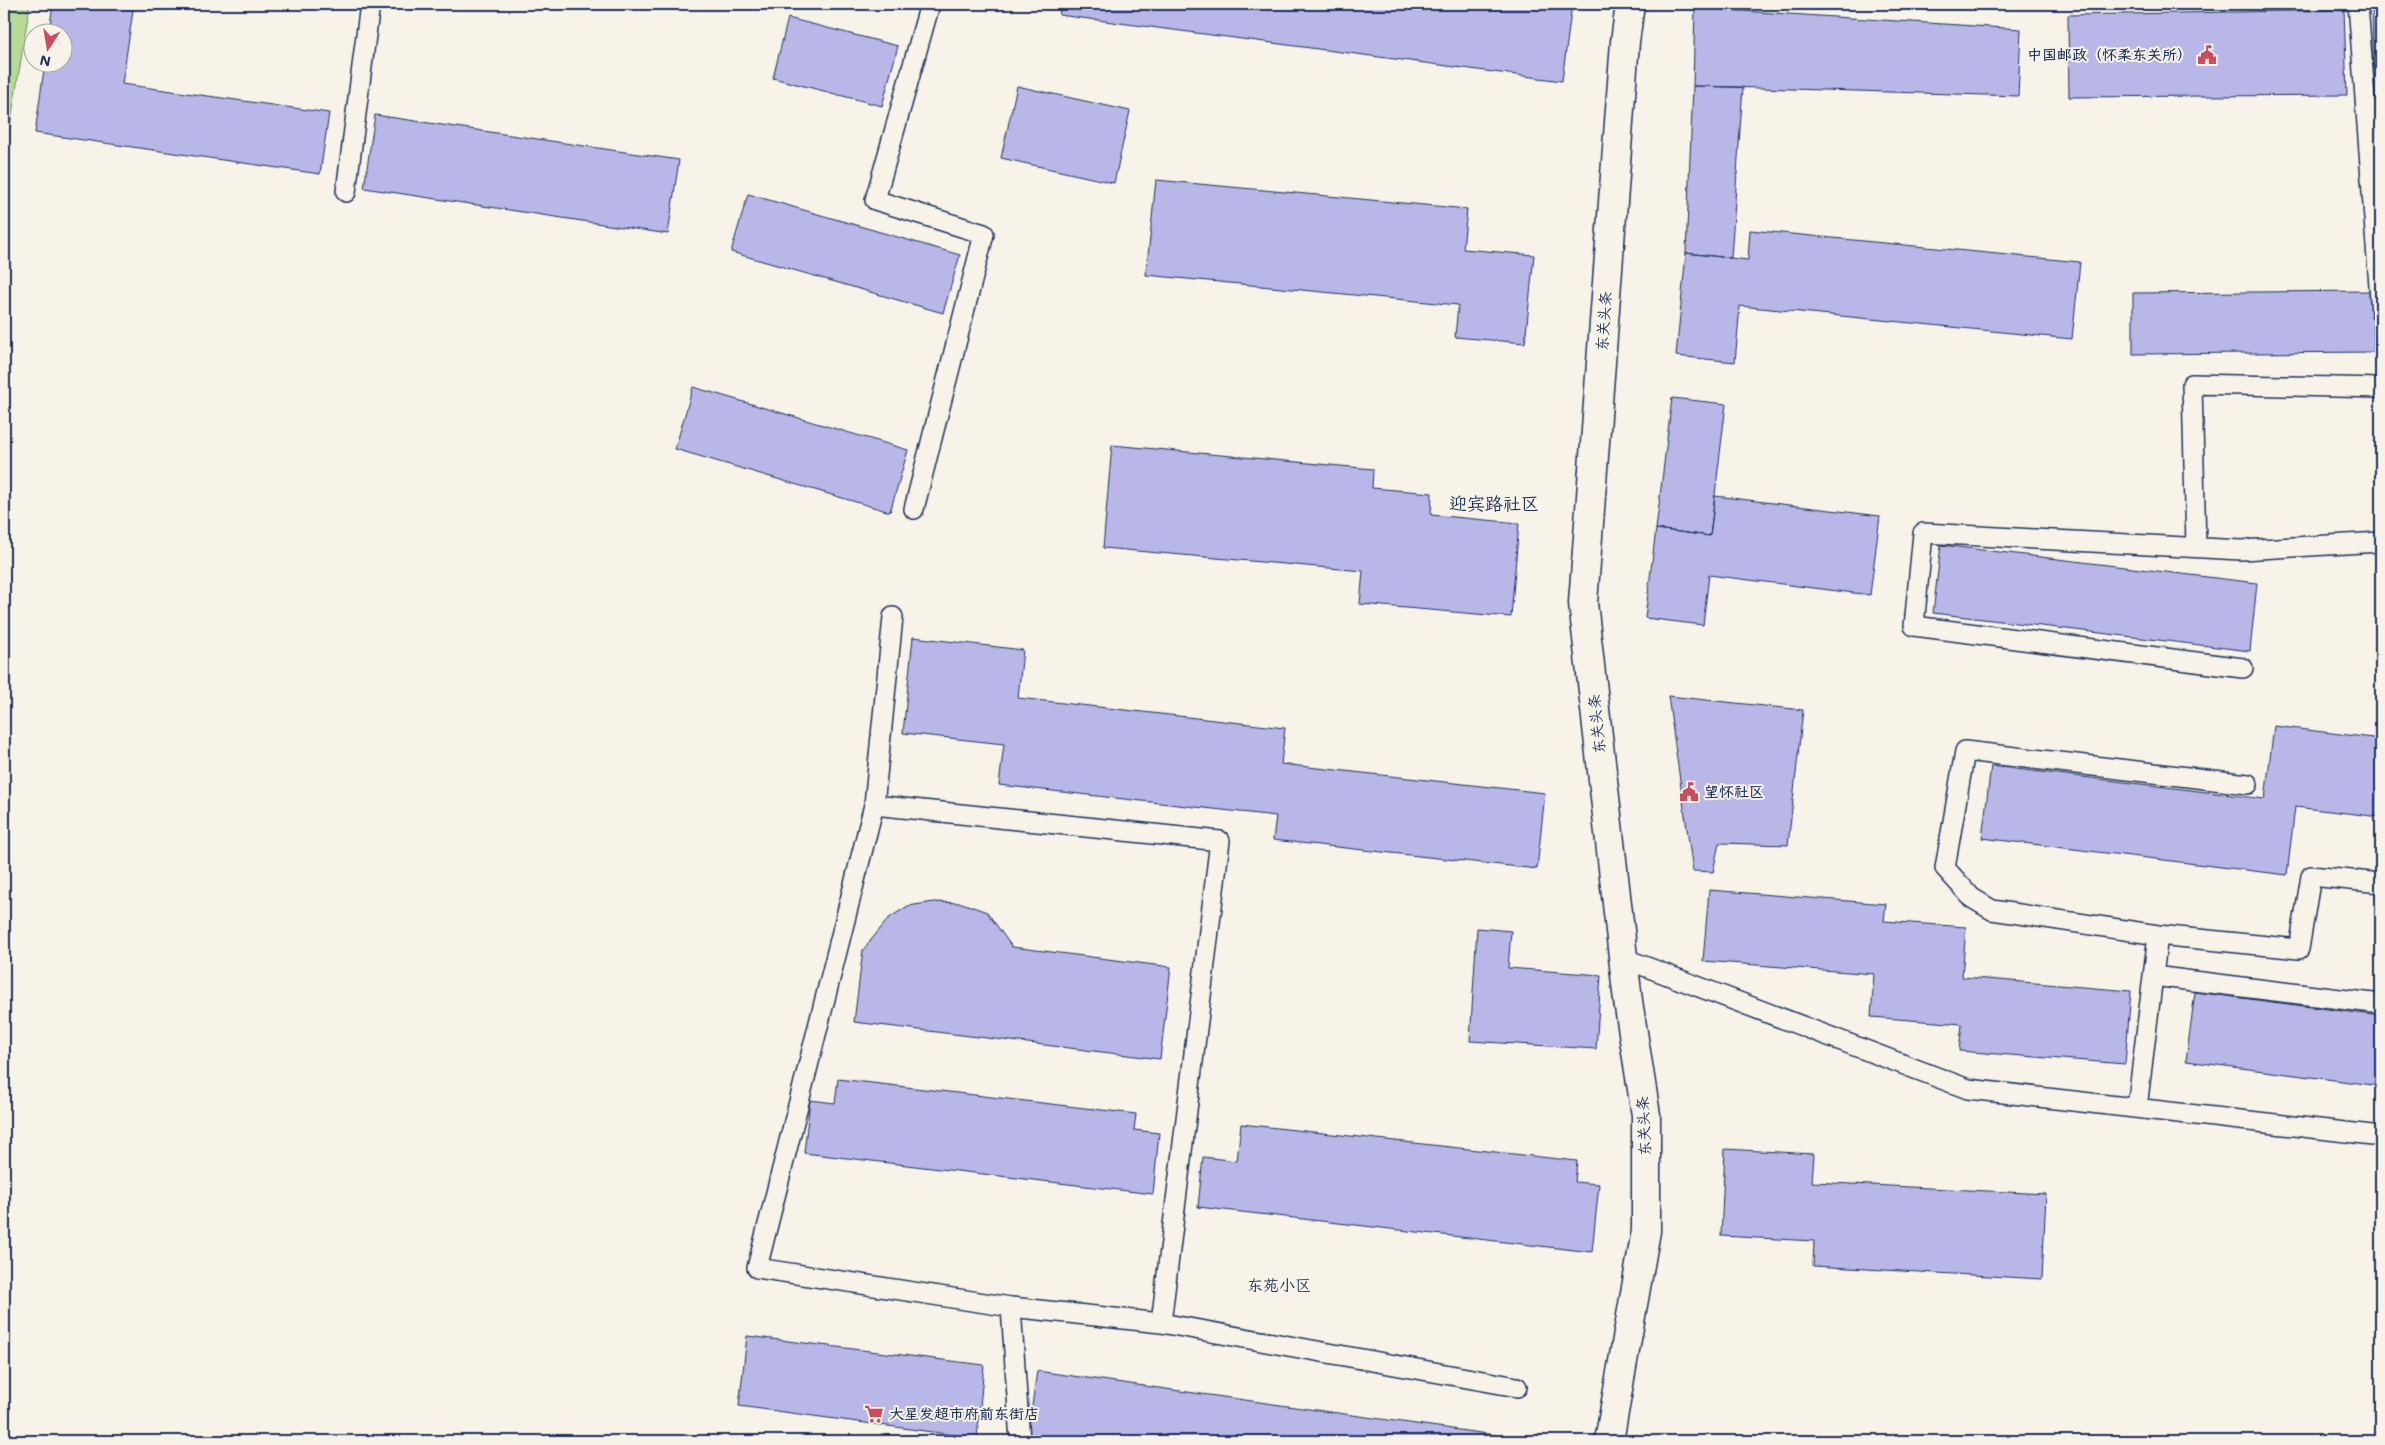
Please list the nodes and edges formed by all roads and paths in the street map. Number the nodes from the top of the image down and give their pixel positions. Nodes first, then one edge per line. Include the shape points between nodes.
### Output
1 (370, 4) edge
2 (930, 4) edge
3 (1630, 4) edge
4 (2358, 4) edge
5 (346, 192) dead end
6 (2381, 313) edge
7 (2381, 388) edge
8 (914, 509) dead end
9 (2381, 542) edge
10 (2196, 547) junction
11 (893, 617) dead end
12 (2243, 668) dead end
13 (2248, 784) dead end
14 (874, 805) junction
15 (2381, 882) edge
16 (2158, 935) junction
17 (1623, 958) junction
18 (2153, 976) junction
19 (2381, 1004) edge
20 (2137, 1108) junction
21 (2381, 1136) edge
22 (1011, 1307) junction
23 (1161, 1323) junction
24 (1517, 1387) dead end
25 (4, 1434) edge
26 (61, 1441) edge
27 (1020, 1441) edge
28 (1609, 1441) edge

1 - 5 lane
2 - 8 lane via 875,200 984,234
3 - 17 street, 东关头条 via 1583,603
4 - 6 lane
7 - 10 lane via 2192,384
9 - 10 lane via 2241,550
10 - 12 lane via 1923,533 1914,626
11 - 14 lane
13 - 16 lane via 1965,751 1945,868 1972,898 1992,910
14 - 22 lane via 757,1268
14 - 23 lane via 1220,841
15 - 16 lane via 2311,876 2299,948
16 - 18 lane
17 - 20 lane via 1968,1089
17 - 28 street, 东关头条 via 1646,1115 1646,1231
18 - 19 lane
18 - 20 lane
20 - 21 lane
22 - 23 lane
22 - 27 lane
23 - 24 lane
25 - 26 path

